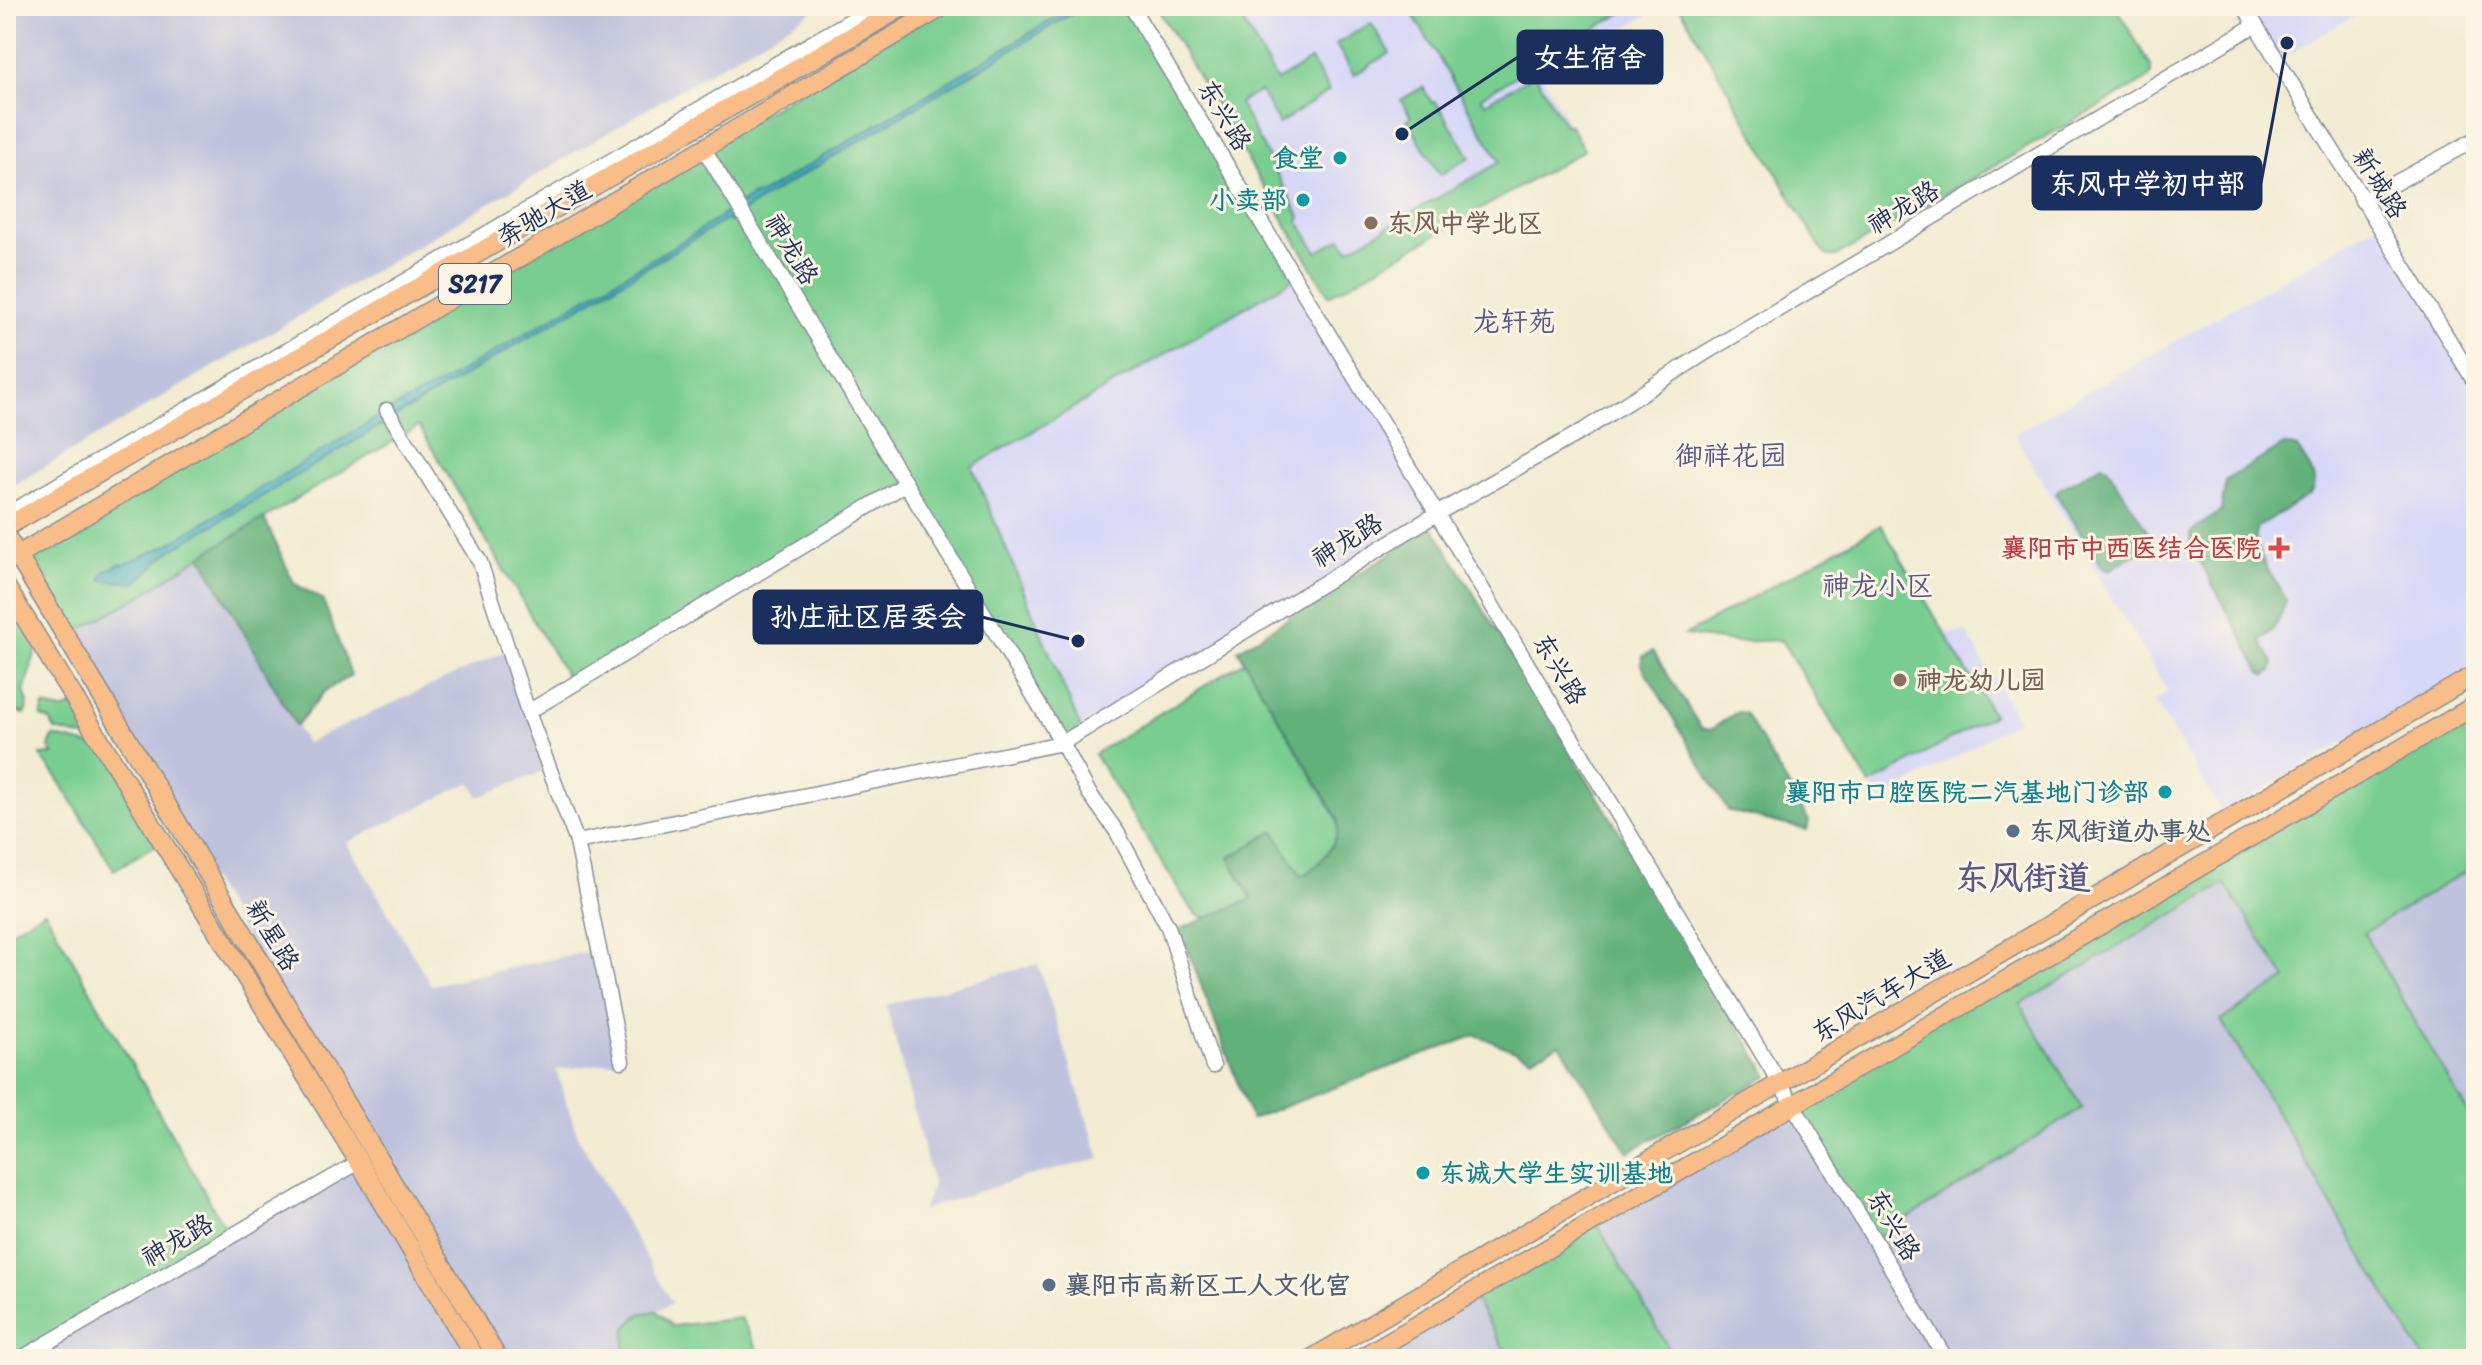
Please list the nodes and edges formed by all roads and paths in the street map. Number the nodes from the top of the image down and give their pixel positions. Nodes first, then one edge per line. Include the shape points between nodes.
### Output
1 (875, 6) edge
2 (904, 6) edge
3 (944, 6) edge
4 (1131, 6) edge
5 (2244, 6) edge
6 (2255, 25) junction
7 (2476, 139) edge
8 (704, 149) junction
9 (2362, 201) junction
10 (2476, 384) edge
11 (387, 410) dead end
12 (906, 484) junction
13 (1438, 513) junction
14 (9, 523) edge
15 (11, 559) edge
16 (6, 587) edge
17 (2476, 674) edge
18 (2476, 705) edge
19 (528, 712) junction
20 (1062, 743) junction
21 (577, 842) junction
22 (622, 1061) dead end
23 (1213, 1066) dead end
24 (1782, 1083) junction
25 (1795, 1104) junction
26 (359, 1162) junction
27 (20, 1359) edge
28 (476, 1359) edge
29 (498, 1359) edge
30 (1311, 1359) edge
31 (1359, 1359) edge
32 (1946, 1359) edge

1 - 14 street
2 - 14 main road, 奔驰大道 / S217
3 - 8 main road, 奔驰大道 / S217
4 - 13 street, 东兴路
5 - 6 street, 新城路
6 - 9 street, 新城路
6 - 13 street, 神龙路
7 - 9 street
8 - 12 street, 神龙路
8 - 15 main road, 奔驰大道 / S217
9 - 10 street, 新城路
11 - 19 street via 480,562
12 - 19 street
12 - 20 street, 神龙路
13 - 20 street, 神龙路
13 - 24 street, 东兴路
14 - 15 main road, 新星路
15 - 29 main road, 新星路
16 - 26 main road, 新星路
17 - 24 main road, 东风汽车大道
18 - 25 main road, 东风汽车大道
19 - 21 street
20 - 21 street
20 - 23 street via 1168,927
21 - 22 street
24 - 25 street, 东兴路
24 - 30 main road, 东风汽车大道
25 - 31 main road, 东风汽车大道
25 - 32 street, 东兴路
26 - 27 street, 神龙路
26 - 28 main road, 新星路

